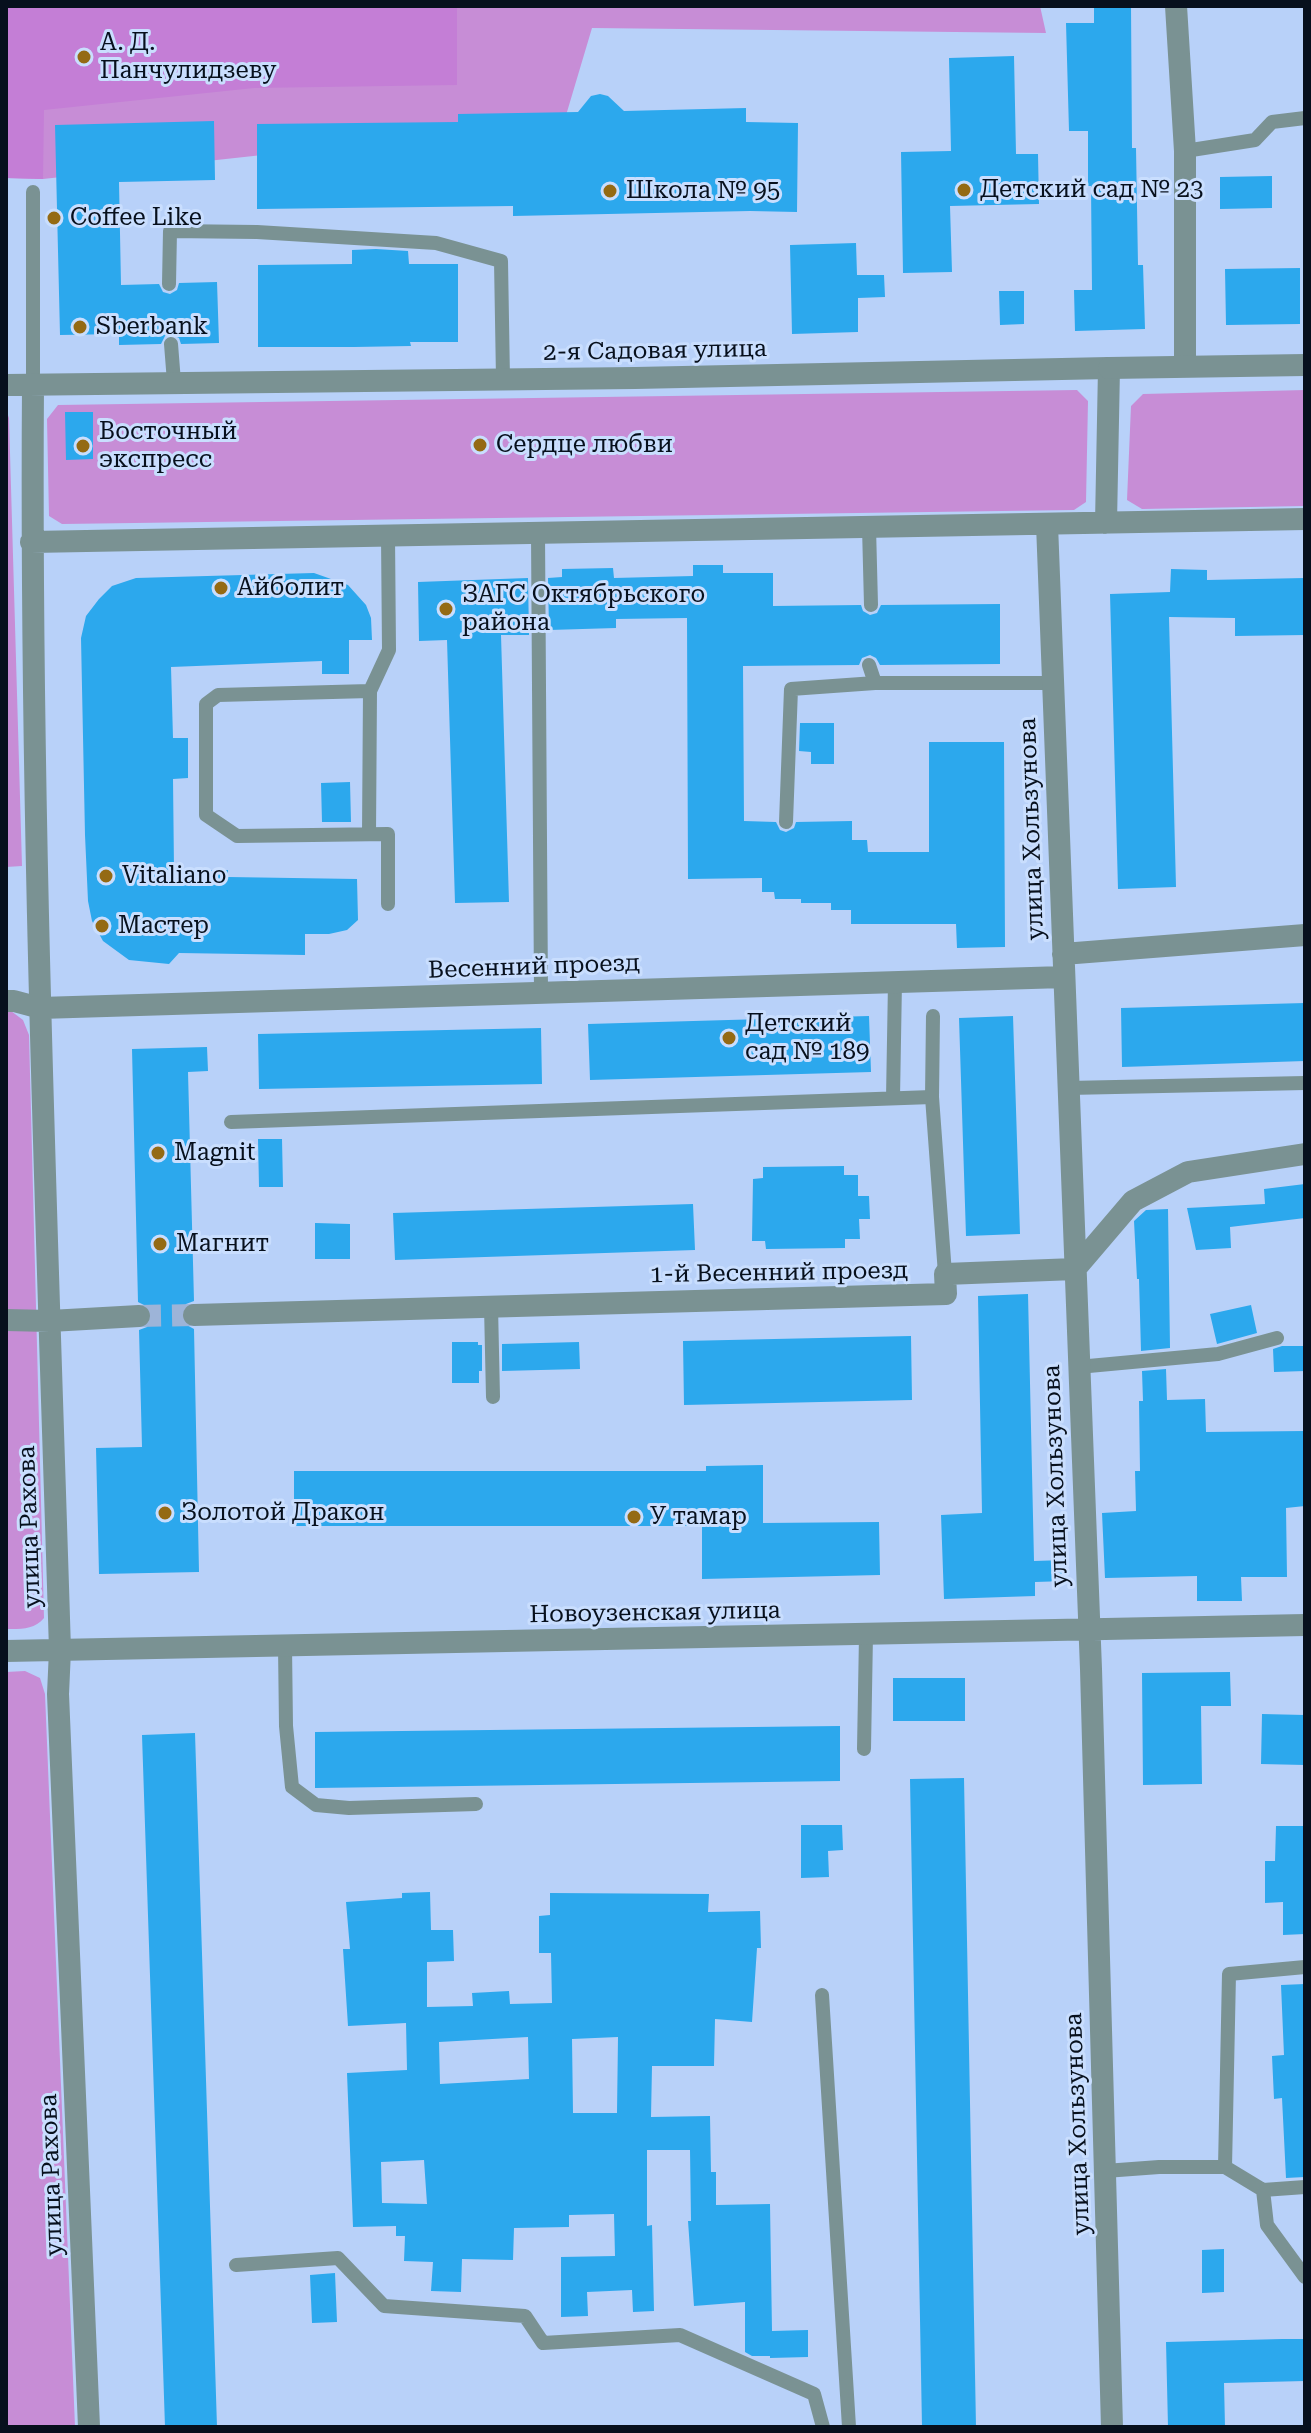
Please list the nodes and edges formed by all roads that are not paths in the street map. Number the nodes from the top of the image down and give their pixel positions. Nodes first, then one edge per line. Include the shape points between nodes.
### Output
1 (1176, 6) edge
2 (1305, 118) edge
3 (1185, 151) junction
4 (33, 192) dead end
5 (169, 284) dead end
6 (171, 344) dead end
7 (1305, 365) edge
8 (1185, 366) junction
9 (1109, 368) junction
10 (503, 379) junction
11 (174, 382) junction
12 (6, 385) edge
13 (33, 385) junction
14 (1305, 519) edge
15 (1106, 523) junction
16 (1047, 524) junction
17 (869, 527) junction
18 (538, 533) junction
19 (388, 536) junction
20 (31, 542) junction
21 (871, 605) dead end
22 (869, 665) dead end
23 (875, 683) junction
24 (1053, 683) junction
25 (370, 691) junction
26 (786, 822) dead end
27 (369, 834) junction
28 (388, 904) dead end
29 (1305, 935) edge
30 (1063, 954) junction
31 (1064, 977) junction
32 (895, 982) junction
33 (541, 993) junction
34 (6, 1001) edge
35 (40, 1008) junction
36 (933, 1016) dead end
37 (1305, 1083) edge
38 (1068, 1088) junction
39 (932, 1097) junction
40 (893, 1098) junction
41 (231, 1122) dead end
42 (1305, 1154) edge
43 (1075, 1269) junction
44 (945, 1274) junction
45 (491, 1306) junction
46 (194, 1315) tunnel mouth
47 (139, 1316) tunnel mouth
48 (6, 1320) edge
49 (50, 1321) junction
50 (1277, 1338) dead end
51 (1078, 1367) junction
52 (493, 1397) dead end
53 (1305, 1625) edge
54 (1088, 1630) junction
55 (866, 1635) junction
56 (285, 1646) junction
57 (60, 1650) junction
58 (6, 1651) edge
59 (864, 1749) dead end
60 (476, 1804) dead end
61 (1305, 1967) edge
62 (822, 1995) dead end
63 (1225, 2167) junction
64 (1105, 2171) junction
65 (1305, 2187) edge
66 (1263, 2190) junction
67 (236, 2265) dead end
68 (1305, 2277) edge
69 (89, 2427) edge
70 (823, 2427) edge
71 (849, 2427) edge
72 (1112, 2427) edge

1 - 3 street
2 - 3 lane via 1272,122 1255,140
3 - 8 street
4 - 13 lane
5 - 10 lane via 170,231 436,243 501,261
6 - 11 lane
7 - 8 street, 2-я Садовая улица
8 - 9 street, 2-я Садовая улица
9 - 10 street, 2-я Садовая улица
9 - 15 street
10 - 11 street, 2-я Садовая улица
11 - 13 street, 2-я Садовая улица
12 - 13 street, 2-я Садовая улица
13 - 20 street, улица Рахова
14 - 15 street
15 - 16 street
16 - 17 street
16 - 24 street, улица Хользунова
17 - 18 street
17 - 21 lane
18 - 19 street
18 - 33 lane
19 - 20 street
19 - 25 lane via 389,650
20 - 35 street, улица Рахова
22 - 23 lane
23 - 24 lane
23 - 26 lane via 791,689
24 - 30 street, улица Хользунова
25 - 27 lane
25 - 27 lane via 218,695 206,704 206,815 237,836
27 - 28 lane via 388,834
29 - 30 street
30 - 31 street, улица Хользунова
31 - 32 street, Весенний проезд
31 - 38 street, улица Хользунова
32 - 33 street, Весенний проезд
32 - 40 lane
33 - 35 street, Весенний проезд
34 - 35 street, Весенний проезд
35 - 49 street, улица Рахова
36 - 39 lane
37 - 38 lane
38 - 43 street, улица Хользунова
39 - 40 lane
39 - 44 lane
40 - 41 lane
42 - 43 street via 1188,1172 1133,1201
43 - 44 street
43 - 51 street, улица Хользунова
44 - 45 street, 1-й Весенний проезд via 946,1294
45 - 46 street, 1-й Весенний проезд
45 - 52 lane
47 - 49 street
48 - 49 street
49 - 57 street, улица Рахова
50 - 51 lane via 1218,1354
51 - 54 street, улица Хользунова
53 - 54 street, Новоузенская улица
54 - 55 street, Новоузенская улица
54 - 64 street, улица Хользунова
55 - 56 street, Новоузенская улица
55 - 59 lane
56 - 57 street, Новоузенская улица
56 - 60 lane via 292,1787 316,1805
57 - 58 street, Новоузенская улица
57 - 69 street, улица Рахова
61 - 63 lane via 1229,1974
62 - 71 lane
63 - 64 lane
63 - 66 lane
64 - 72 street, улица Хользунова
65 - 66 lane
66 - 68 lane via 1267,2225
67 - 70 lane via 338,2258 384,2306 525,2316 543,2343 680,2335 814,2394

